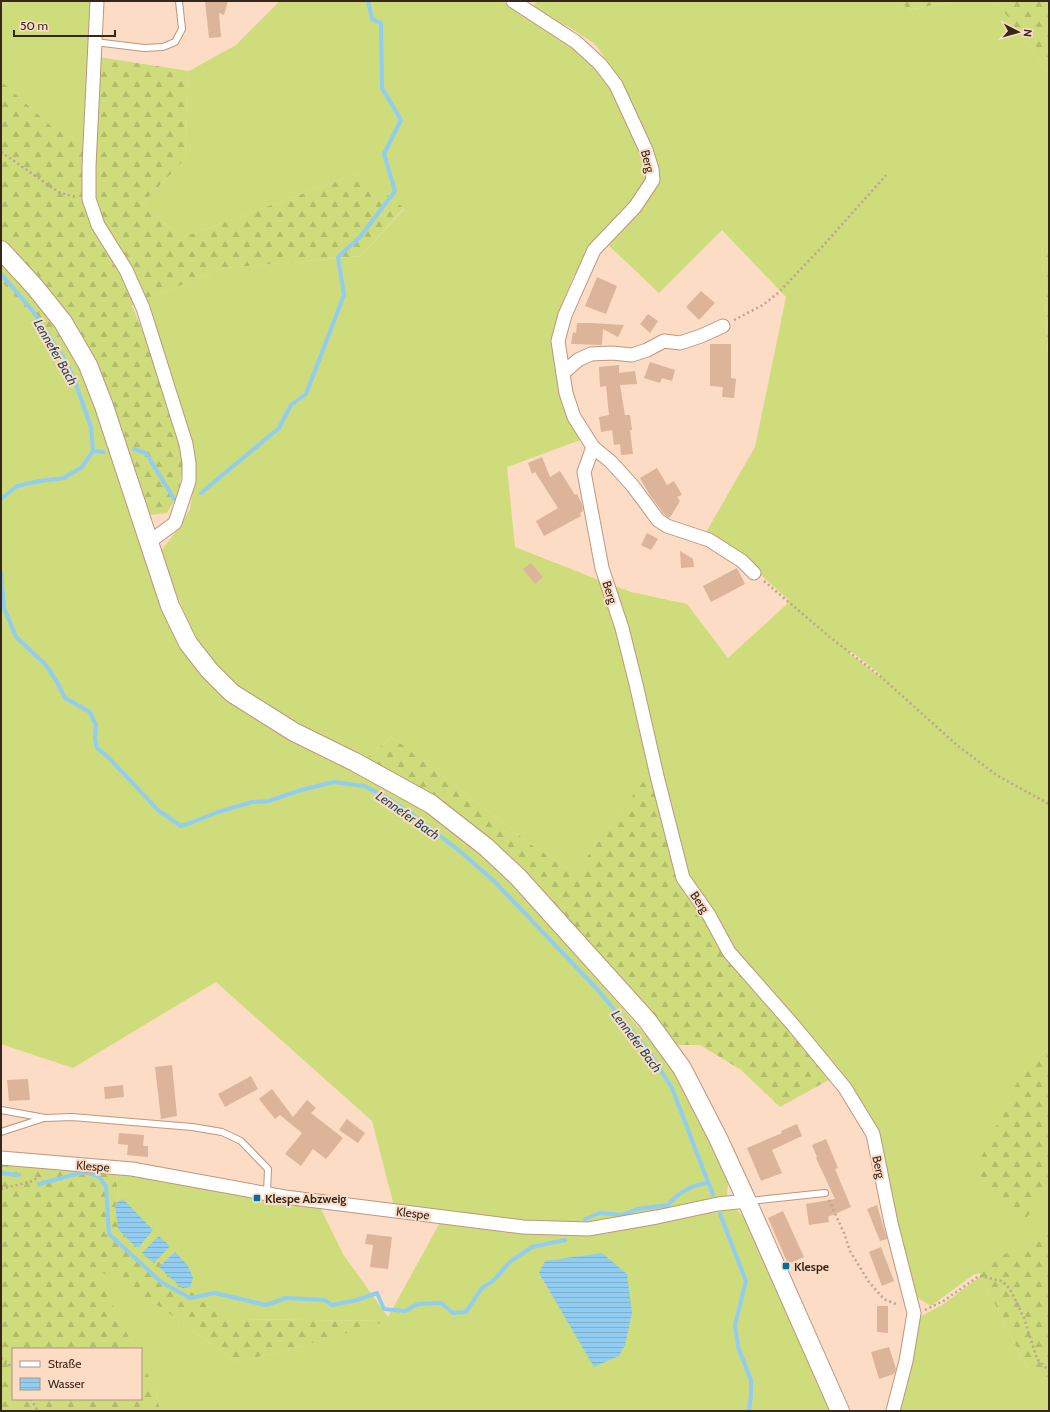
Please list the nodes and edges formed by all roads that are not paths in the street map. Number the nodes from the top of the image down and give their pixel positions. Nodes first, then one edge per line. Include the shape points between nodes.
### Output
1 (97, 1) edge
2 (178, 1) edge
3 (513, 1) edge
4 (95, 42) junction
5 (1, 250) edge
6 (723, 326) road end
7 (563, 373) junction
8 (593, 447) junction
9 (149, 542) junction
10 (754, 573) road end
11 (1, 1110) edge
12 (45, 1118) junction
13 (1, 1132) edge
14 (1, 1158) edge
15 (825, 1193) road end
16 (267, 1194) junction
17 (747, 1201) junction
18 (840, 1411) edge
19 (893, 1411) edge

1 - 4 street
2 - 4 lane via 182,29 175,42 163,48
3 - 7 street, Berg via 576,42 600,64 616,85 652,168 653,180 648,189 635,207 594,250 576,288 558,341
4 - 9 street via 89,199 98,225 126,270 143,308 186,444 189,463 189,480 175,522
5 - 9 main road via 63,322 88,365
6 - 7 street via 680,343 664,341 632,355 591,354 578,360
7 - 8 street, Berg via 574,417
8 - 10 street, Berg via 611,462 658,520 667,526 708,540
8 - 19 street, Berg via 584,472 602,568 622,628 683,878 709,915 729,952 845,1088 872,1134 891,1224 914,1313 906,1361
9 - 17 main road via 170,606 188,643 209,670 232,693 294,732 431,804 486,847 518,877 647,1020 682,1068
11 - 12 lane
12 - 13 lane
12 - 16 lane via 72,1116 222,1132 242,1141 268,1169
14 - 16 street, Klespe via 132,1168
15 - 17 lane, Klespe
16 - 17 street, Klespe via 523,1227 588,1229 718,1204
17 - 18 main road

